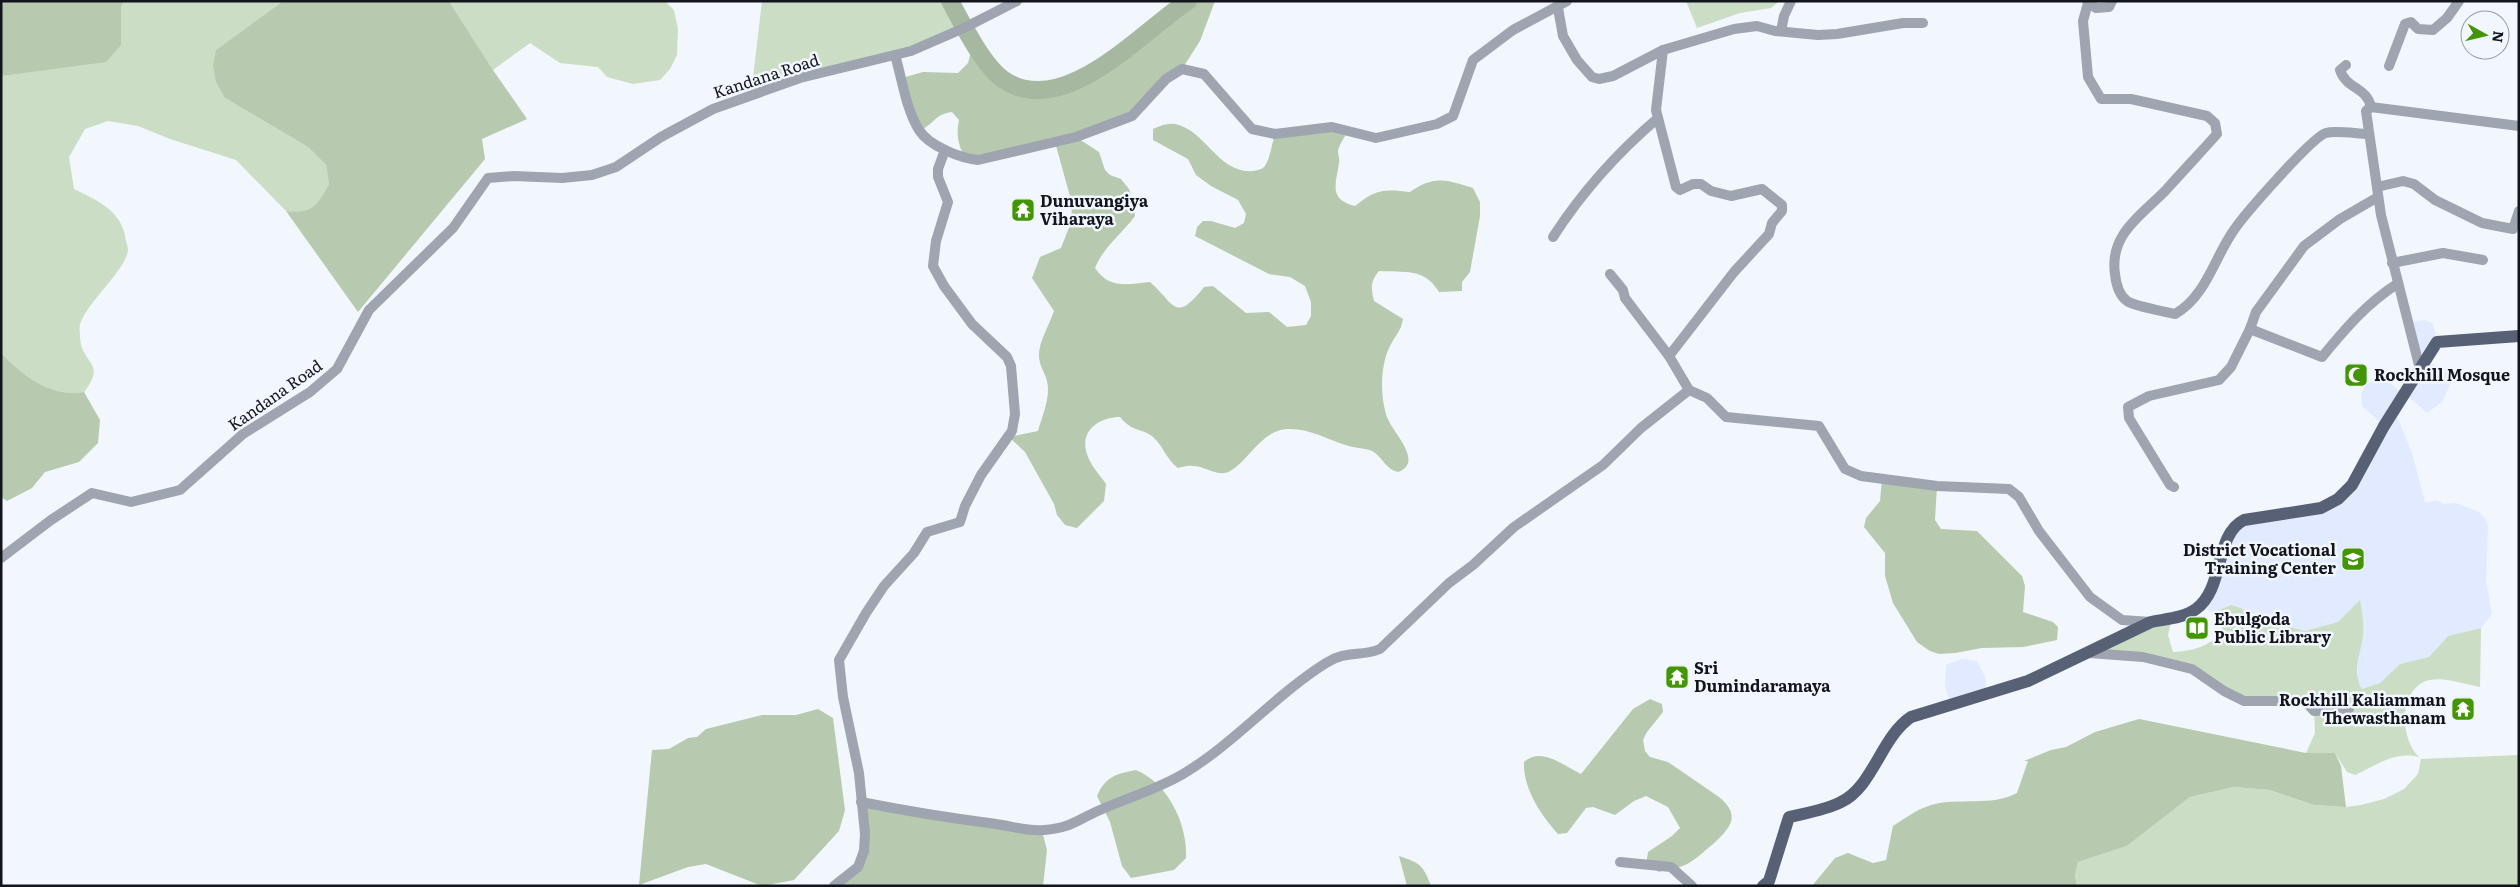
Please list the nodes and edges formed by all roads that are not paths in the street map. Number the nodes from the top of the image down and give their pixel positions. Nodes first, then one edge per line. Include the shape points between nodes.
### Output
1 (1017, 1) edge
2 (1567, 1) edge
3 (1791, 1) edge
4 (2112, 1) edge
5 (2459, 1) edge
6 (2088, 2) edge
7 (1558, 8) junction
8 (1923, 23) dead end
9 (1781, 32) junction
10 (1663, 50) junction
11 (895, 55) junction
12 (2346, 66) dead end
13 (2389, 66) dead end
14 (2371, 108) junction
15 (1658, 118) junction
16 (2519, 126) edge
17 (2368, 134) junction
18 (945, 150) junction
19 (2377, 192) junction
20 (2519, 211) edge
21 (1553, 237) dead end
22 (2483, 260) dead end
23 (2392, 263) junction
24 (1610, 274) dead end
25 (2397, 284) junction
26 (2250, 329) junction
27 (2519, 336) edge
28 (1668, 356) junction
29 (2420, 369) junction
30 (1689, 390) junction
31 (2174, 487) dead end
32 (1, 558) edge
33 (2151, 622) junction
34 (2089, 653) junction
35 (2349, 709) dead end
36 (861, 802) junction
37 (1620, 862) dead end
38 (834, 886) edge
39 (1692, 886) edge
40 (1763, 886) edge

1 - 11 street via 991,16
2 - 7 street
3 - 9 street
4 - 6 street via 2109,6 2096,8
5 - 13 street via 2433,30 2418,29 2411,22 2405,24
6 - 17 street via 2083,21 2088,77 2101,100 2131,99 2207,116 2215,123 2217,134 2124,233 2114,256 2114,267 2116,286 2128,302 2176,314 2185,308 2210,273 2234,230 2309,145 2326,133
7 - 10 street via 1563,36 1577,60 1595,79 1613,76
7 - 18 street via 1513,30 1473,60 1453,116 1444,122 1390,135 1376,138 1332,127 1275,134 1252,129 1204,74 1182,69 1166,79 1132,116 1109,126 978,160
8 - 9 street via 1903,23 1837,34
9 - 10 street via 1757,26 1734,29
10 - 15 street via 1658,81
11 - 18 street via 920,131
11 - 32 street, Kandana Road via 800,78 713,109 661,137 616,167 592,175 488,178 453,228 369,310 337,369 310,392 243,434 180,490 131,502 92,493
12 - 14 street via 2340,70 2342,77 2364,92
14 - 16 street
14 - 17 street via 2366,111
15 - 21 street via 1616,156 1577,200
15 - 28 street via 1676,187 1680,190 1700,184 1711,191 1731,196 1762,189 1782,205 1769,234 1734,272
17 - 19 street
18 - 36 street via 938,177 948,202 936,241 933,266 972,324 1007,357 1011,366 1015,423 969,498 960,522 926,532 914,553 884,586 839,660
19 - 20 street via 2403,181 2414,184 2435,200 2482,223 2513,229
19 - 23 street
19 - 26 street via 2304,246 2256,312
22 - 23 street via 2444,253
23 - 25 street
24 - 28 street
25 - 26 street via 2355,316 2322,358
25 - 29 street
26 - 31 street via 2232,367 2220,380 2149,396 2128,407 2129,418
27 - 29 main road via 2437,342
28 - 30 street
29 - 33 main road via 2352,485 2338,499 2321,508 2236,524 2227,539 2207,598 2190,612
30 - 33 street via 1707,398 1726,417 1819,426 1845,470 1861,476 1937,486 2009,489 2019,497 2039,530 2090,597 2122,620
30 - 36 street via 1641,428 1603,465 1514,527 1380,649 1343,654 1327,662 1184,774 1141,796 1100,810 1070,826 1042,831 918,814
33 - 34 main road
34 - 35 street via 2143,657 2192,669 2224,692 2244,701 2305,701 2314,711
34 - 40 main road via 2028,681 1912,717 1900,724 1863,781 1843,802 1789,817 1769,881
36 - 38 street via 864,851 858,867
37 - 39 street via 1671,867

